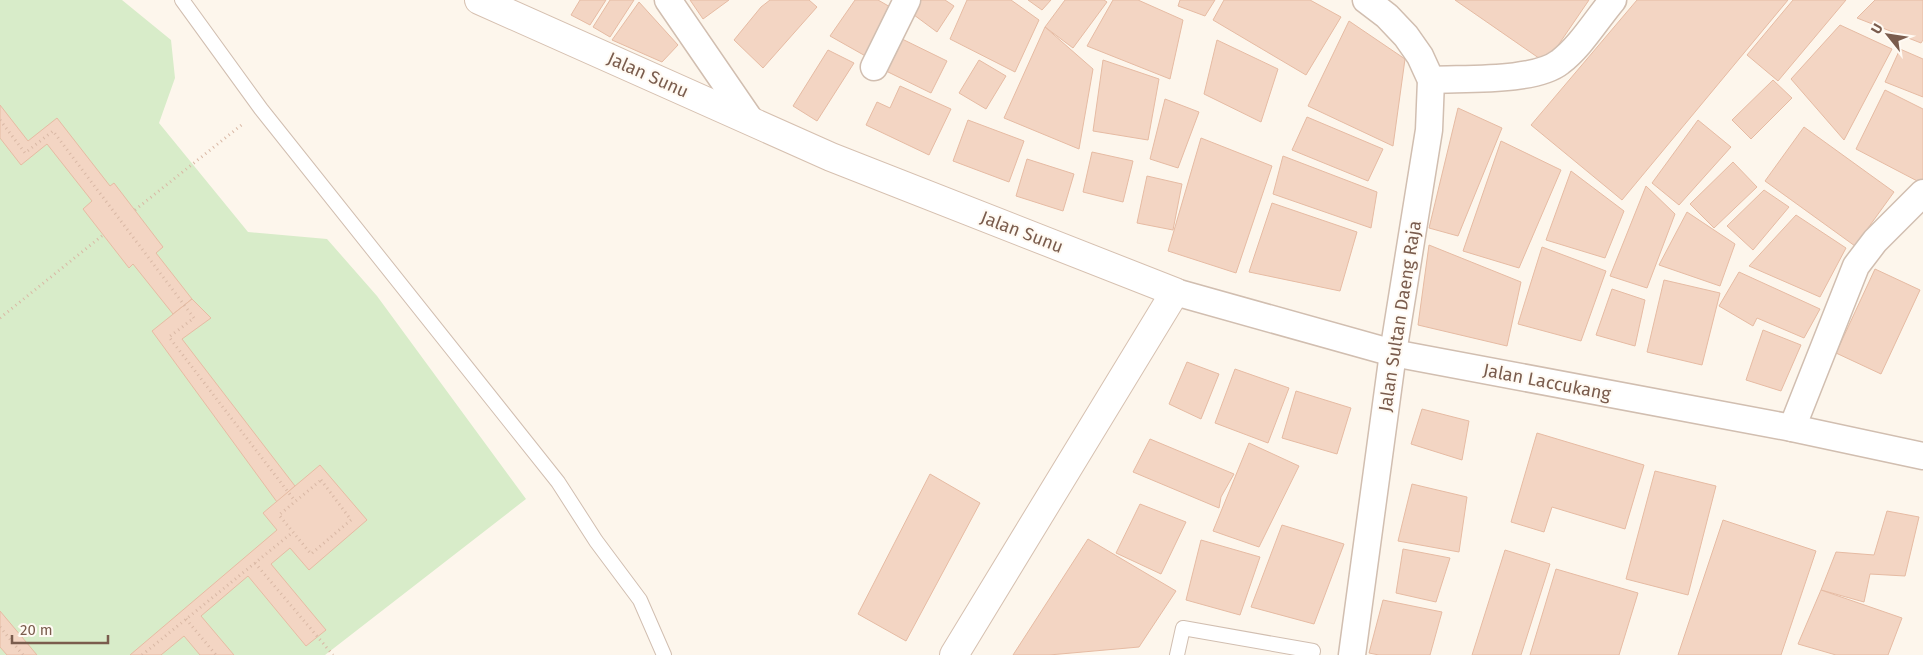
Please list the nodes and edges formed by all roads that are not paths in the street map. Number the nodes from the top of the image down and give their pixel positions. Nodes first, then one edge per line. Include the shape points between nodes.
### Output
1 (182, 0) edge
2 (479, 0) edge
3 (668, 0) edge
4 (907, 0) edge
5 (1366, 0) edge
6 (1613, 0) edge
7 (874, 67) dead end
8 (1432, 80) junction
9 (751, 121) junction
10 (1923, 194) edge
11 (1175, 292) junction
12 (1393, 353) junction
13 (1792, 428) junction
14 (1923, 456) edge
15 (664, 655) edge
16 (954, 655) edge
17 (1177, 655) edge
18 (1312, 655) edge
19 (1352, 655) edge

1 - 15 lane via 261,109 558,482 640,600
2 - 9 main road, Jalan Sunu
3 - 9 street
4 - 7 street
5 - 8 street, Jalan Sultan Daeng Raja via 1406,36
6 - 8 street via 1560,63 1545,72
8 - 12 street, Jalan Sultan Daeng Raja via 1429,130
9 - 11 main road, Jalan Sunu via 830,157
10 - 13 street via 1875,241 1856,266
11 - 12 street, Jalan Laccukang
11 - 16 main road
12 - 13 street, Jalan Laccukang
12 - 19 street, Jalan Sultan Daeng Raja
13 - 14 street, Jalan Laccukang
17 - 18 lane via 1183,628 1313,651

